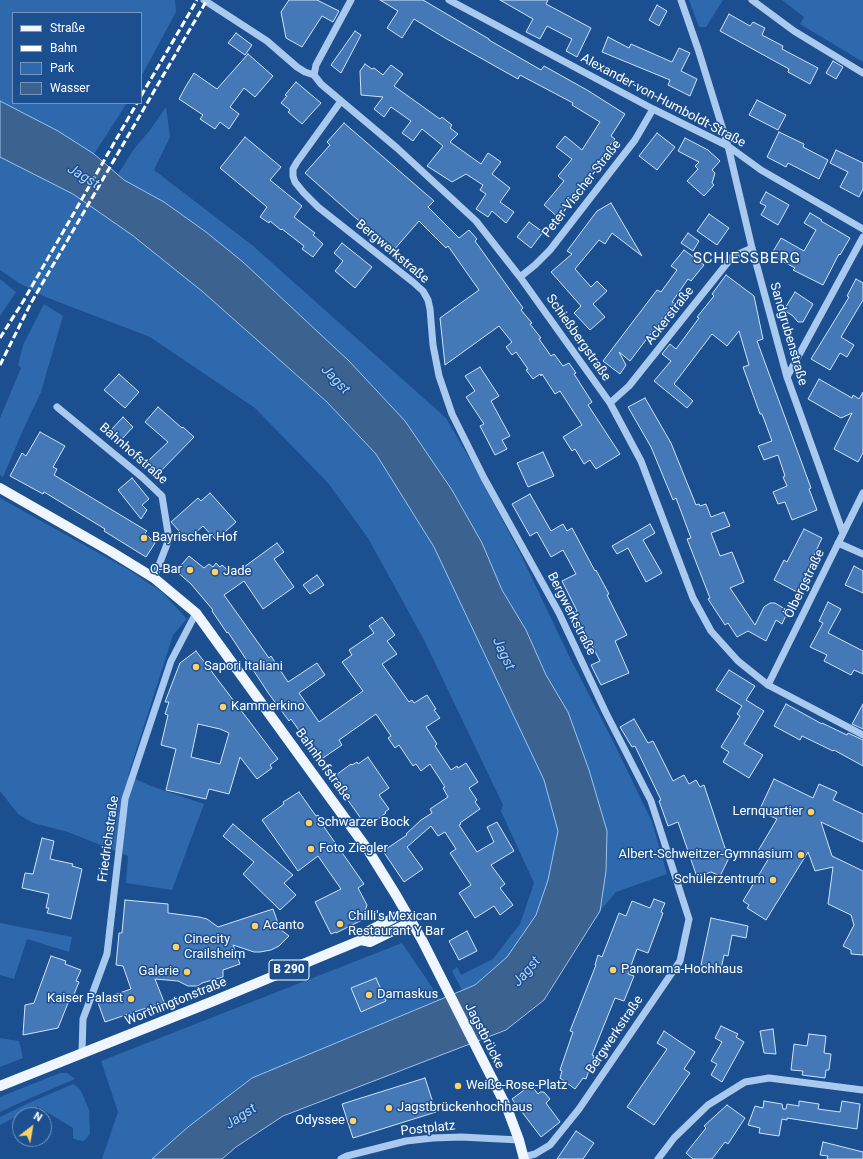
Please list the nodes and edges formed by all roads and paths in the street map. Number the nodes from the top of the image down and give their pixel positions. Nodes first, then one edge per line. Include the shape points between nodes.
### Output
1 (204, 0) edge
2 (351, 0) edge
3 (449, 0) edge
4 (681, 0) edge
5 (752, 0) edge
6 (863, 73) edge
7 (314, 75) junction
8 (341, 101) junction
9 (653, 109) junction
10 (728, 146) junction
11 (863, 229) edge
12 (863, 237) edge
13 (752, 248) junction
14 (520, 277) junction
15 (787, 376) junction
16 (610, 403) junction
17 (57, 407) dead end
18 (0, 488) edge
19 (863, 493) edge
20 (843, 533) junction
21 (838, 543) junction
22 (863, 554) edge
23 (154, 578) junction
24 (196, 613) junction
25 (768, 685) junction
26 (863, 735) edge
27 (405, 912) junction
28 (411, 922) junction
29 (361, 940) junction
30 (82, 1052) junction
31 (0, 1086) edge
32 (863, 1090) edge
33 (519, 1140) junction
34 (524, 1158) edge
35 (341, 1159) edge
36 (658, 1159) edge

1 - 7 street, Schießbergstraße via 267,41 297,67
2 - 7 street via 316,65
3 - 9 street, Alexander-von-Humboldt-Straße
4 - 10 street, Sandgrubenstraße
5 - 6 street via 794,31
7 - 8 street, Schießbergstraße
8 - 14 street, Schießbergstraße via 467,212
8 - 34 street, Bergwerkstraße via 293,169 295,182 318,207 413,282 428,300 439,376 452,414 484,478 559,613 651,801 689,919 680,961 579,1109 550,1145
9 - 10 street, Alexander-von-Humboldt-Straße
9 - 14 street, Peter-Vischer-Straße via 635,140 550,250
10 - 11 street, Alexander-von-Humboldt-Straße via 761,170
10 - 13 street, Sandgrubenstraße
12 - 15 street
13 - 15 street, Sandgrubenstraße
13 - 16 street, Ackerstraße via 732,257 629,386
14 - 16 street, Schießbergstraße
15 - 20 street, Sandgrubenstraße
16 - 25 street, Schießbergstraße via 641,461 693,598 711,631 738,661
17 - 23 street, Bahnhofstraße via 162,496 169,539
18 - 23 main road, Bahnhofstraße
19 - 20 street, Ölbergstraße
20 - 21 street, Ölbergstraße
21 - 22 street
21 - 25 street, Ölbergstraße
23 - 24 main road, Bahnhofstraße
24 - 27 main road, Bahnhofstraße via 368,850
24 - 30 street, Friedrichstraße via 171,661 125,799 107,954 83,1019
25 - 26 street, Schießbergstraße
27 - 28 main road, Bahnhofstraße
27 - 29 main road, Worthingtonstraße / B 290 via 365,933
28 - 29 main road, Worthingtonstraße / B 290 via 370,942
28 - 33 main road, Jagstbrücke via 507,1108
29 - 30 main road, Worthingtonstraße / B 290
30 - 31 main road, Worthingtonstraße / B 290
32 - 36 street via 769,1078 745,1082 708,1106 674,1138
33 - 34 main road, Jagstbrücke
33 - 35 street, Postplatz via 433,1138 406,1141

